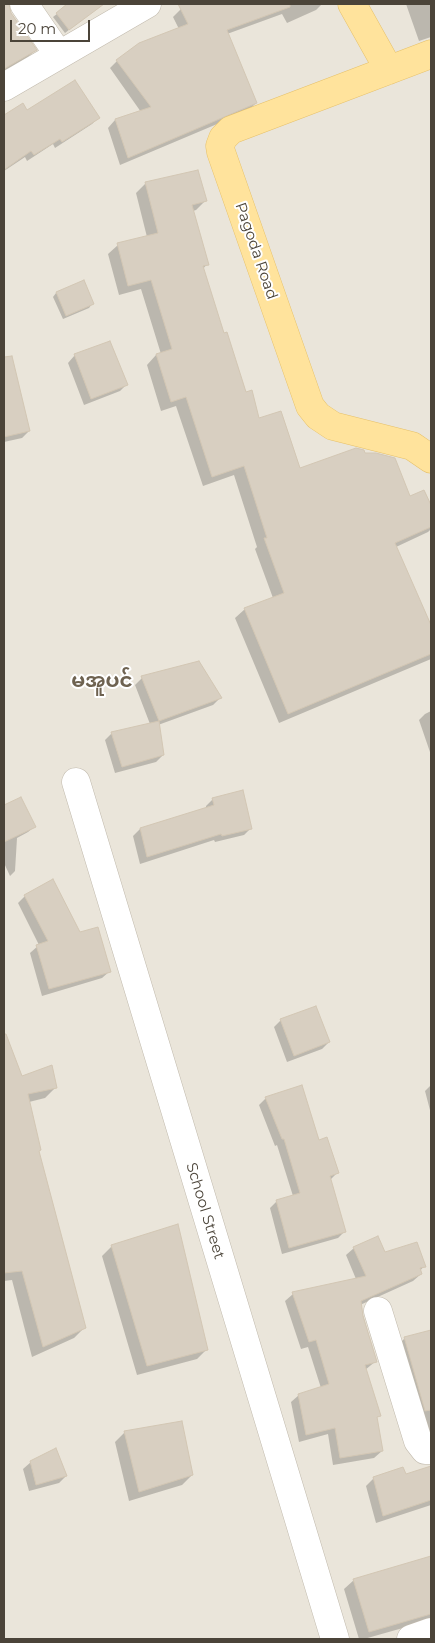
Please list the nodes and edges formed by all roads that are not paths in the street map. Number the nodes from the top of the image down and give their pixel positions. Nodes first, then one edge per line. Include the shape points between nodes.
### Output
1 (24, 4) edge
2 (147, 4) edge
3 (352, 4) edge
4 (431, 54) edge
5 (59, 55) junction
6 (389, 70) junction
7 (4, 87) edge
8 (431, 459) edge
9 (76, 782) dead end
10 (378, 1311) dead end
11 (431, 1450) edge
12 (431, 1632) edge
13 (335, 1639) edge
14 (411, 1639) edge

1 - 5 street
2 - 5 street
3 - 6 main road
4 - 6 main road, Pagoda Road
5 - 7 street
6 - 8 main road, Pagoda Road via 231,130 220,146 310,406 333,426 412,446
9 - 13 street, School Street
10 - 11 street via 418,1441 425,1450
12 - 14 street

